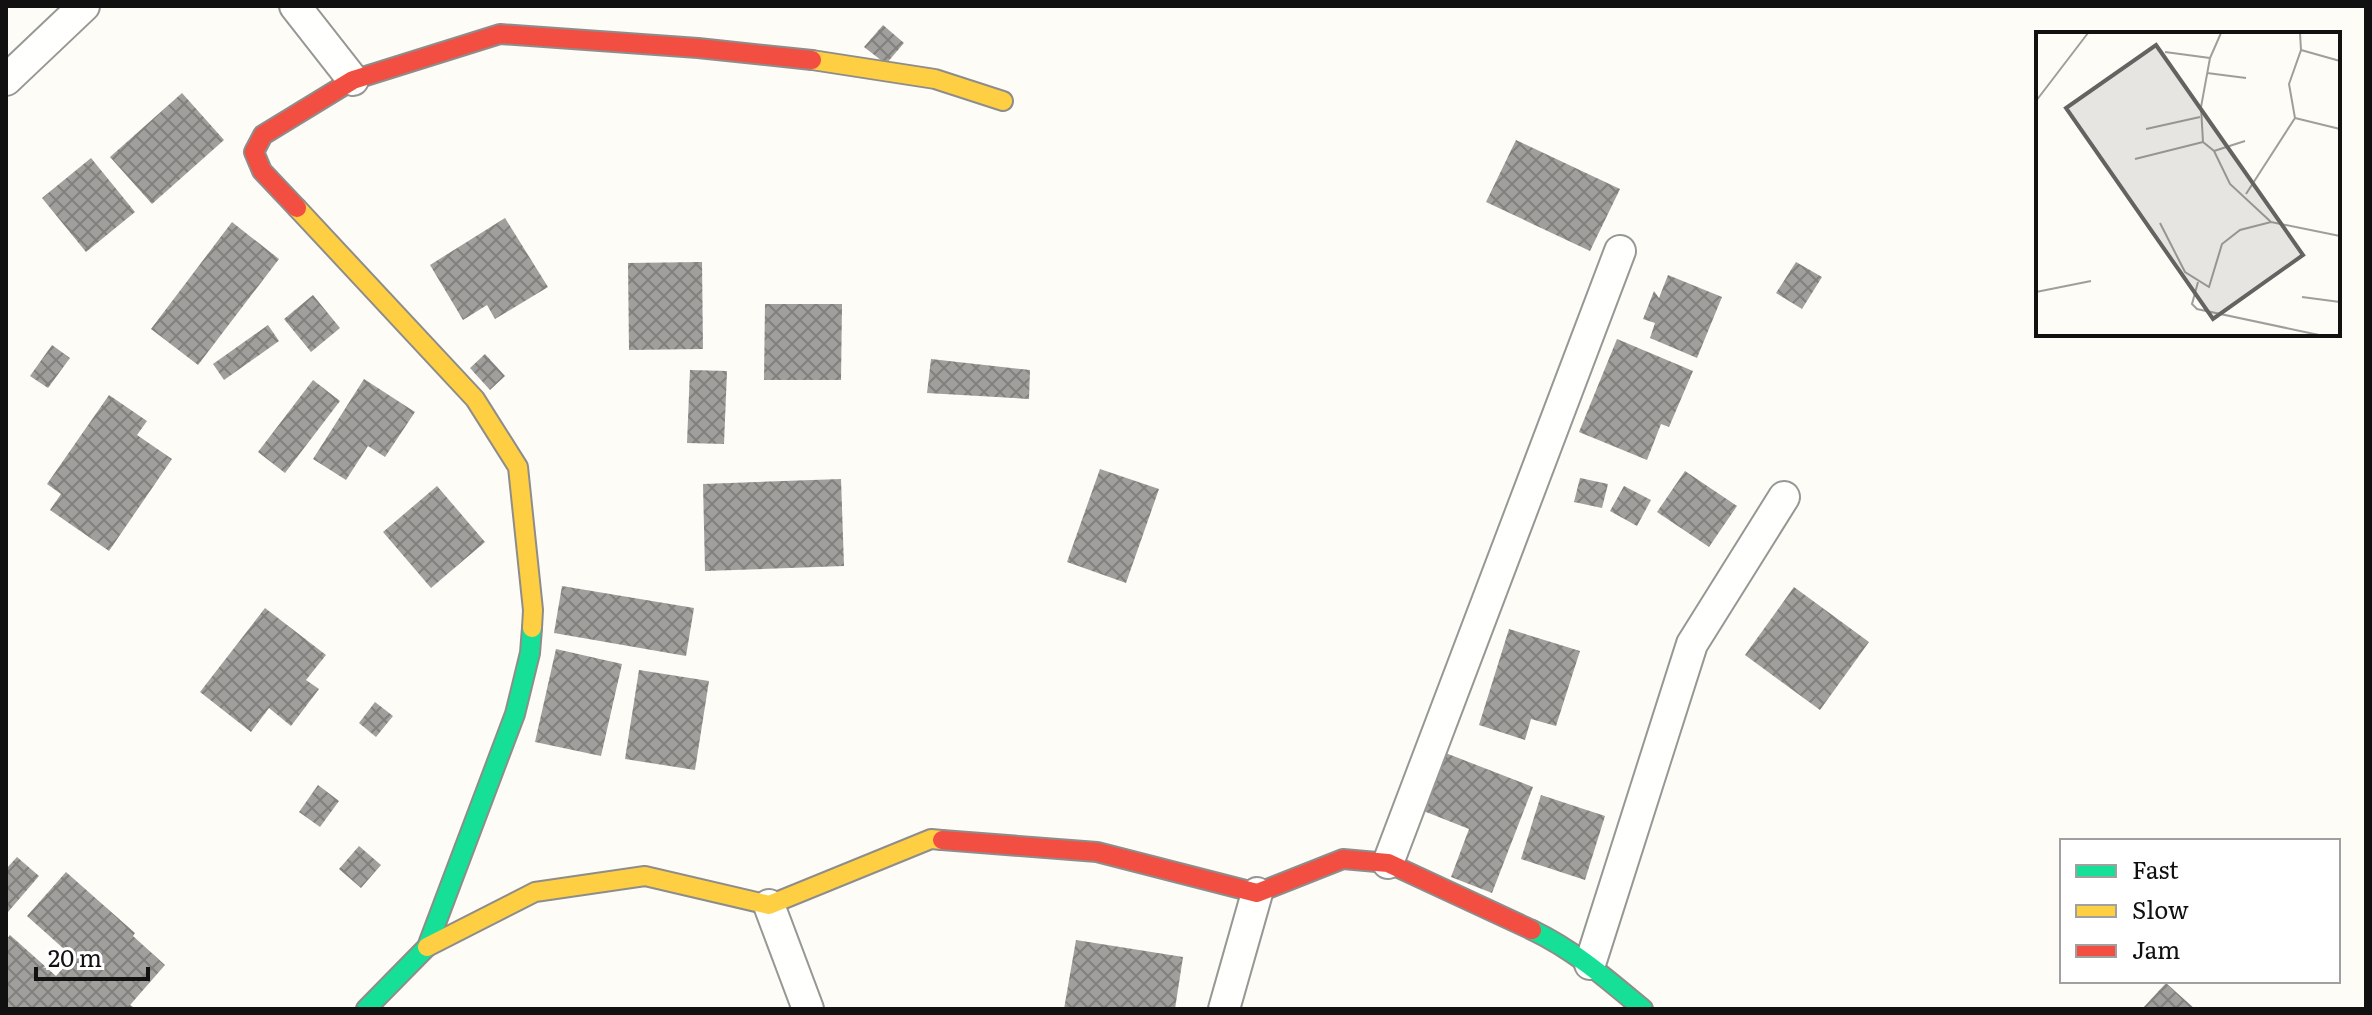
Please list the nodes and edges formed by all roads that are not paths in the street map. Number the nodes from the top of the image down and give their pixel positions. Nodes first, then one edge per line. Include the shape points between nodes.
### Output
1 (84, 6) edge
2 (295, 6) edge
3 (6, 80) edge
4 (353, 80) junction
5 (1003, 101) dead end
6 (1620, 251) dead end
7 (1784, 497) dead end
8 (1388, 863) junction
9 (1257, 893) junction
10 (769, 905) junction
11 (427, 947) junction
12 (1590, 964) junction
13 (366, 1009) edge
14 (808, 1009) edge
15 (1224, 1009) edge
16 (1643, 1009) edge

1 - 3 street
2 - 4 street
4 - 5 street via 500,34 797,58 935,79
4 - 11 street via 263,135 254,152 262,171 475,399 518,467 533,610 530,653 515,714
6 - 8 street
7 - 12 street via 1692,644
8 - 9 street via 1343,859
8 - 12 street via 1560,943
9 - 10 street via 1097,852 931,839
9 - 15 street
10 - 11 street via 645,876 535,892
10 - 14 street
11 - 13 street
12 - 16 street

